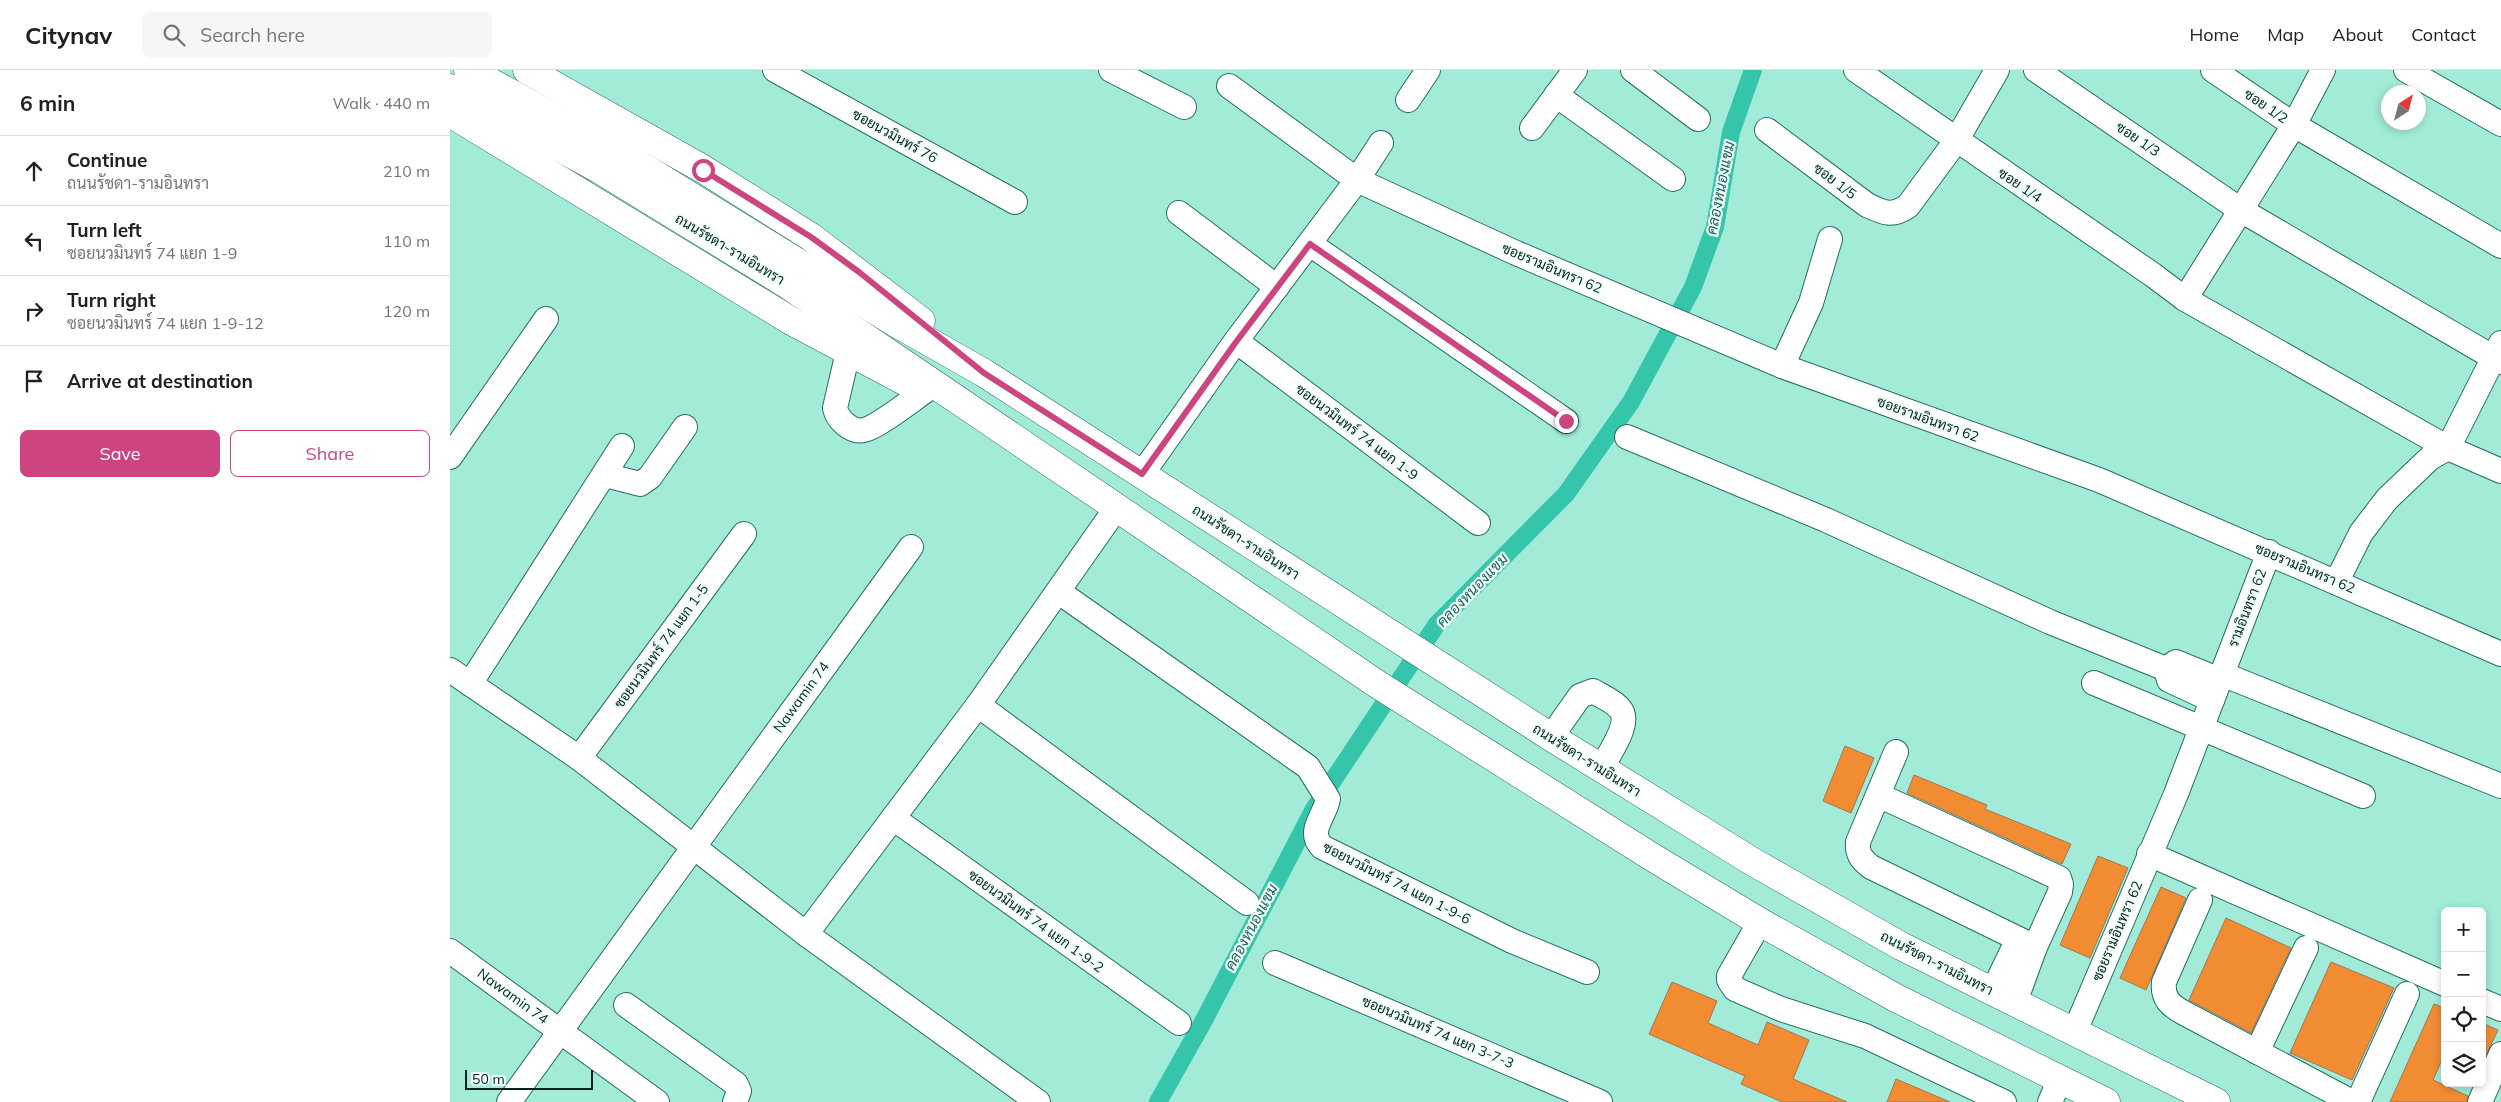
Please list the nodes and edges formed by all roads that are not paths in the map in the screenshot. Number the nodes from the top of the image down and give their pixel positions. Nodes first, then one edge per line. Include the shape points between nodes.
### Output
1 (468, 70) edge
2 (527, 70) edge
3 (775, 70) edge
4 (1112, 70) edge
5 (1428, 70) edge
6 (1575, 70) edge
7 (1632, 70) edge
8 (1856, 70) edge
9 (1997, 70) edge
10 (2036, 70) edge
11 (2213, 70) edge
12 (2323, 70) edge
13 (2406, 70) edge
14 (1229, 86) dead end
15 (450, 88) edge
16 (1556, 95) junction
17 (1408, 100) dead end
18 (1184, 107) dead end
19 (450, 113) edge
20 (1698, 119) dead end
21 (2501, 124) edge
22 (2294, 125) junction
23 (1532, 128) dead end
24 (1767, 130) dead end
25 (1956, 140) junction
26 (1381, 143) dead end
27 (608, 160) junction
28 (1361, 173) junction
29 (1673, 179) dead end
30 (1015, 202) dead end
31 (2240, 209) junction
32 (1179, 213) dead end
33 (1830, 238) dead end
34 (1310, 244) junction
35 (2501, 246) edge
36 (1277, 287) junction
37 (2185, 300) junction
38 (546, 319) dead end
39 (1236, 342) junction
40 (848, 352) junction
41 (2498, 355) edge
42 (1782, 366) junction
43 (984, 373) junction
44 (925, 391) junction
45 (1566, 421) dead end
46 (685, 427) dead end
47 (1000, 427) junction
48 (1627, 437) dead end
49 (622, 446) dead end
50 (2448, 448) junction
51 (450, 457) edge
52 (2501, 471) edge
53 (1142, 474) junction
54 (605, 475) junction
55 (1117, 507) junction
56 (1478, 523) dead end
57 (744, 534) dead end
58 (911, 547) dead end
59 (2269, 552) junction
60 (2337, 581) junction
61 (1059, 592) junction
62 (2501, 654) edge
63 (450, 670) edge
64 (2220, 680) junction
65 (2094, 683) dead end
66 (470, 684) junction
67 (978, 705) junction
68 (2202, 728) junction
69 (1550, 738) junction
70 (1896, 752) dead end
71 (578, 758) junction
72 (1600, 769) junction
73 (2501, 786) edge
74 (1878, 795) junction
75 (2363, 796) dead end
76 (893, 818) junction
77 (692, 846) junction
78 (2149, 854) junction
79 (2200, 900) dead end
80 (1247, 903) dead end
81 (1760, 922) junction
82 (806, 934) junction
83 (2026, 943) junction
84 (2306, 948) dead end
85 (450, 951) edge
86 (1275, 962) dead end
87 (1587, 972) dead end
88 (2441, 982) edge
89 (2407, 994) dead end
90 (2004, 996) junction
91 (2486, 1003) edge
92 (626, 1005) dead end
93 (2501, 1009) edge
94 (1179, 1023) dead end
95 (2075, 1031) junction
96 (561, 1032) junction
97 (2257, 1052) junction
98 (2501, 1054) edge
99 (2055, 1090) edge
100 (509, 1102) edge
101 (657, 1102) edge
102 (735, 1102) edge
103 (1038, 1102) edge
104 (1600, 1102) edge
105 (2004, 1102) edge
106 (2106, 1102) edge
107 (2216, 1102) edge
108 (2352, 1102) edge
109 (2358, 1102) edge
110 (2480, 1102) edge

1 - 27 main road, ถนนรัชดา-รามอินทรา
2 - 43 main road, ถนนรัชดา-รามอินทรา via 703,170 811,237 866,277
3 - 30 street, ซอยนวมินทร์ 76
4 - 18 street
5 - 17 street
6 - 16 street
7 - 20 street
8 - 25 street, ซอย 1/4
9 - 25 street
10 - 31 street, ซอย 1/3
11 - 22 street, ซอย 1/2
12 - 22 street
13 - 21 street
14 - 28 street, ซอยรามอินทรา 62
15 - 27 main road, ถนนรัชดา-รามอินทรา
16 - 23 street
16 - 29 street
19 - 40 main road, ถนนรัชดา-รามอินทรา via 747,295
22 - 31 street
22 - 35 street, ซอย 1/2
24 - 25 street, ซอย 1/5 via 1882,213 1898,213 1908,206
25 - 37 street, ซอย 1/4
26 - 28 street
27 - 43 main road, ถนนรัชดา-รามอินทรา
27 - 47 main road, ถนนรัชดา-รามอินทรา
28 - 34 street
28 - 42 street, ซอยรามอินทรา 62 via 1516,253
31 - 37 street
31 - 41 street, ซอย 1/3
32 - 36 street
33 - 42 street via 1811,303
34 - 36 street
34 - 45 street
36 - 39 street
37 - 50 street, ซอย 1/4
38 - 51 street
39 - 53 street
39 - 56 street, ซอยนวมินทร์ 74 แยก 1-9
40 - 44 main road, ถนนรัชดา-รามอินทรา
40 - 44 street via 835,408 841,421 857,430 870,428
41 - 50 street
42 - 59 street, ซอยรามอินทรา 62 via 2099,480
43 - 53 main road, ถนนรัชดา-รามอินทรา
44 - 47 main road, ถนนรัชดา-รามอินทรา
46 - 54 street via 650,477 640,484
47 - 55 main road, ถนนรัชดา-รามอินทรา
48 - 64 street via 1826,520 2050,622 2166,669 2169,680
49 - 54 street
50 - 52 street, ซอย 1/4
50 - 60 street via 2430,458 2387,499 2361,533
53 - 69 main road, ถนนรัชดา-รามอินทรา
54 - 66 street
55 - 61 street
55 - 81 main road, ถนนรัชดา-รามอินทรา via 1377,684
57 - 71 street, ซอยนวมินทร์ 74 แยก 1-5
58 - 77 street, Nawamin 74
59 - 60 street, ซอยรามอินทรา 62
59 - 64 street, รามอินทรา 62
60 - 62 street, ซอยรามอินทรา 62
61 - 67 street
61 - 87 street, ซอยนวมินทร์ 74 แยก 1-9-6 via 1308,767 1328,799 1314,833 1322,848 1512,941
63 - 66 street
64 - 68 street, ซอยรามอินทรา 62
64 - 73 street
65 - 68 street
66 - 71 street
67 - 76 street
67 - 80 street
68 - 75 street
68 - 78 street, ซอยรามอินทรา 62
69 - 72 main road, ถนนรัชดา-รามอินทรา
69 - 72 street via 1580,696 1593,691 1620,708 1624,717 1624,725
70 - 74 street
71 - 77 street
72 - 90 main road, ถนนรัชดา-รามอินทรา via 1826,905
74 - 83 street via 1858,842 1857,851 1862,859 1871,867
74 - 83 street via 2059,878 2060,892
76 - 82 street
76 - 94 street, ซอยนวมินทร์ 74 แยก 1-9-2
77 - 82 street
77 - 96 street, Nawamin 74
78 - 88 street
78 - 95 street, ซอยรามอินทรา 62
79 - 97 street via 2164,982 2163,992 2172,1007
81 - 99 main road, ถนนรัชดา-รามอินทรา
81 - 105 street via 1729,976 1735,989 1781,1009 1871,1039
82 - 103 street
83 - 90 street
84 - 97 street
85 - 96 street, Nawamin 74
86 - 104 street, ซอยนวมินทร์ 74 แยก 3-7-3
89 - 109 street
90 - 95 main road, ถนนรัชดา-รามอินทรา
91 - 93 street
92 - 102 street via 736,1084 739,1091
95 - 107 main road, ถนนรัชดา-รามอินทรา
96 - 100 street
96 - 101 street
97 - 108 street
98 - 110 street
99 - 106 main road, ถนนรัชดา-รามอินทรา

